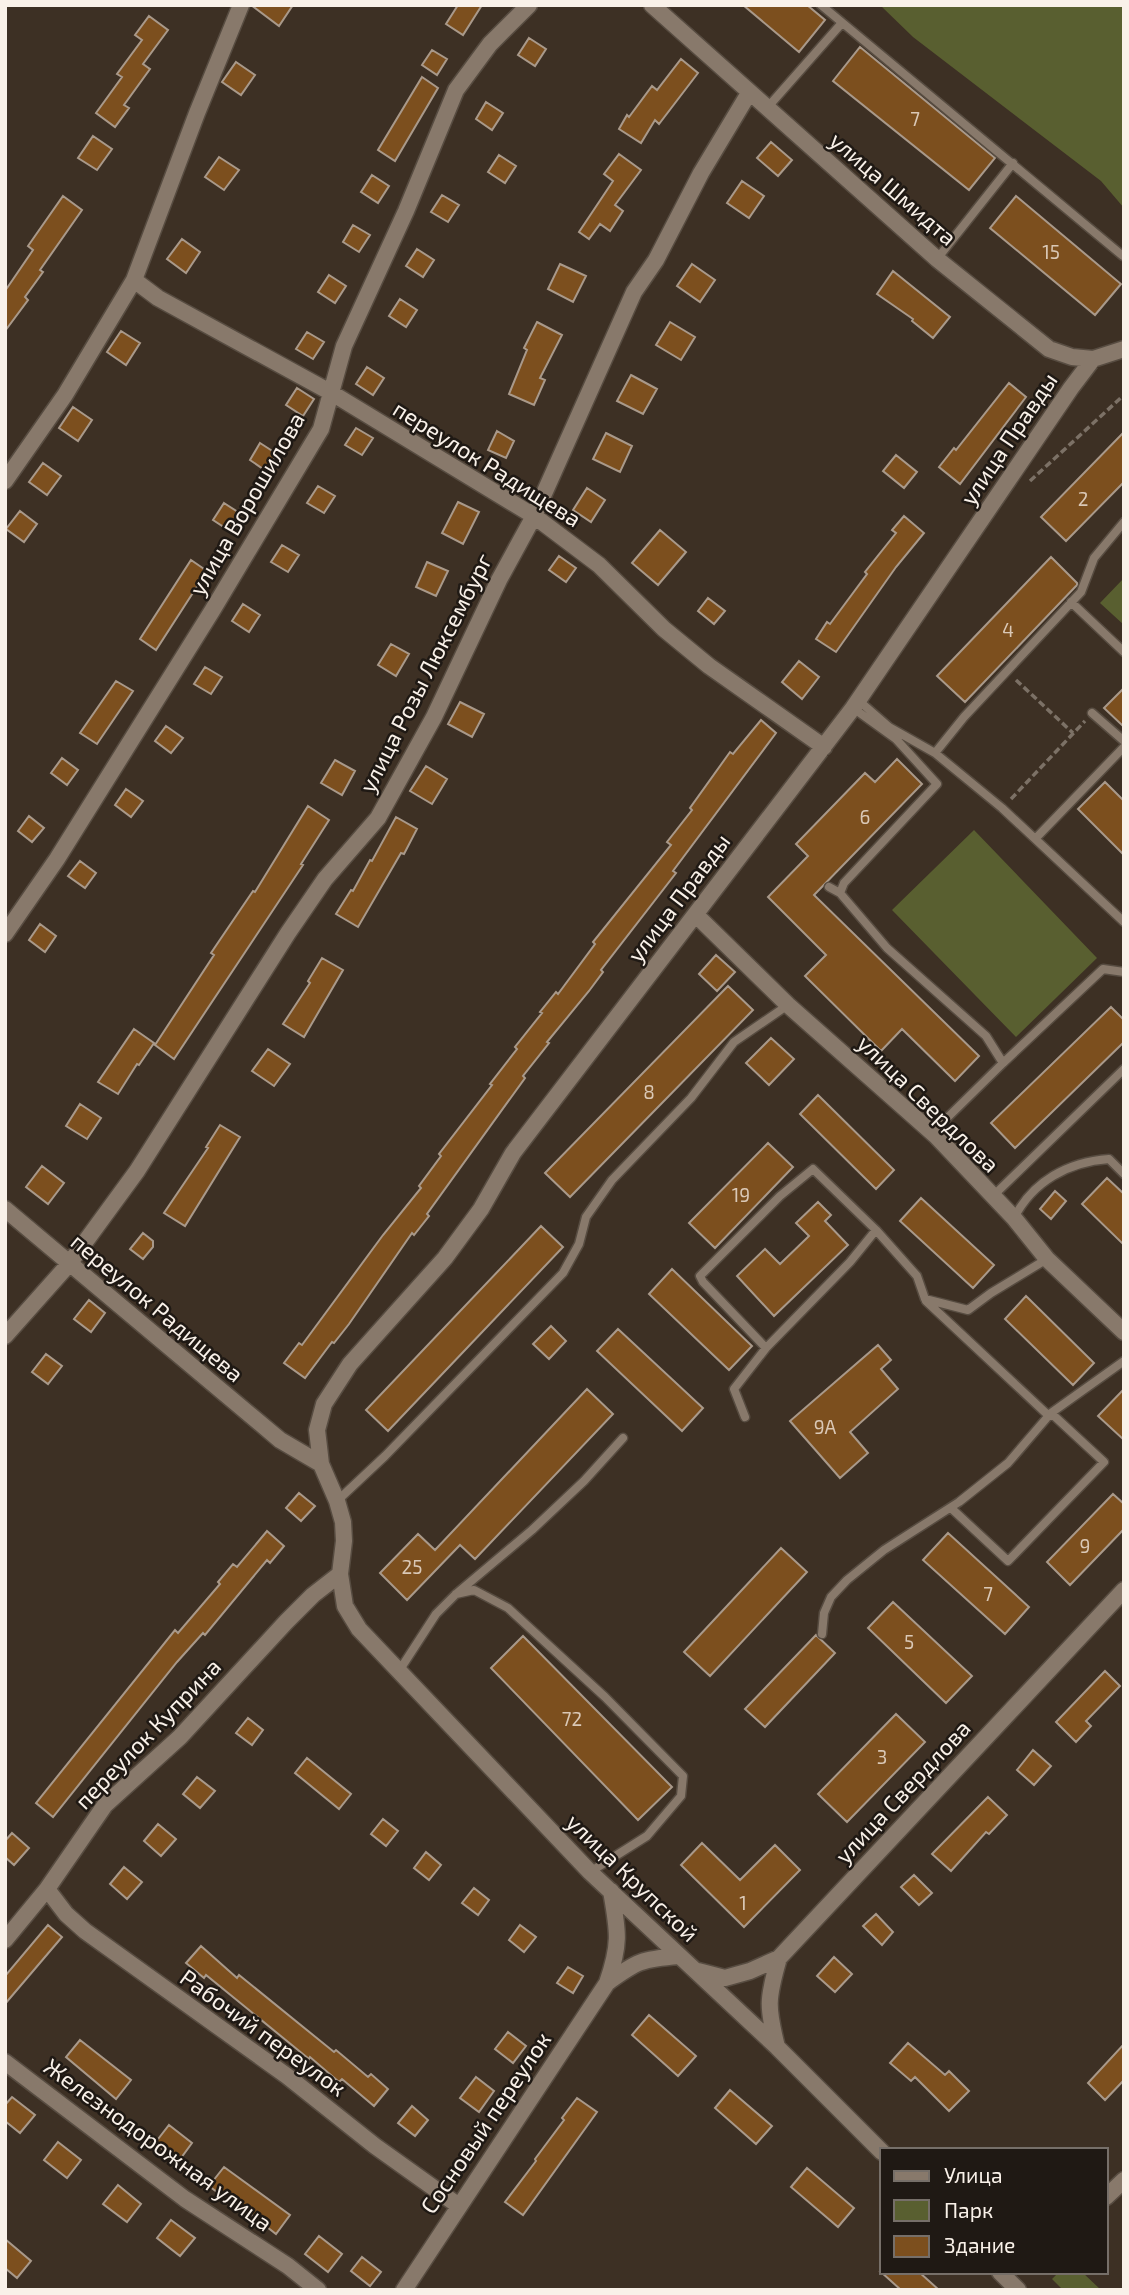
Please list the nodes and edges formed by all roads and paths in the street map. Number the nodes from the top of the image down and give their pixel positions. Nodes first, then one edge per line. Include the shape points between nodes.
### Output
1 (241, 5) edge
2 (528, 5) edge
3 (652, 5) edge
4 (821, 5) edge
5 (841, 24) junction
6 (749, 93) junction
7 (767, 108) junction
8 (1013, 163) junction
9 (1123, 256) edge
10 (937, 259) junction
11 (134, 280) junction
12 (1049, 349) junction
13 (1124, 349) edge
14 (1093, 359) junction
15 (1071, 387) junction
16 (330, 392) junction
17 (1124, 395) edge
18 (5, 481) edge
19 (1027, 484) dead end
20 (534, 516) junction
21 (1124, 523) edge
22 (1071, 602) junction
23 (1124, 652) edge
24 (1006, 671) junction
25 (855, 704) junction
26 (1092, 713) joint
27 (1073, 733) junction
28 (1124, 741) edge
29 (824, 747) junction
30 (1124, 747) edge
31 (935, 752) junction
32 (1002, 808) junction
33 (1036, 838) junction
34 (829, 887) dead end
35 (840, 893) junction
36 (696, 915) junction
37 (1124, 922) edge
38 (5, 934) edge
39 (1124, 972) edge
40 (788, 1005) junction
41 (1003, 1063) junction
42 (1124, 1069) edge
43 (936, 1136) junction
44 (1124, 1174) edge
45 (993, 1197) junction
46 (5, 1209) edge
47 (1014, 1219) junction
48 (876, 1230) junction
49 (1047, 1259) junction
50 (69, 1264) junction
51 (925, 1299) junction
52 (1124, 1332) edge
53 (5, 1336) edge
54 (766, 1348) junction
55 (1124, 1361) edge
56 (1050, 1414) junction
57 (745, 1417) dead end
58 (623, 1438) dead end
59 (321, 1464) junction
60 (337, 1501) junction
61 (951, 1508) junction
62 (340, 1574) junction
63 (1124, 1590) edge
64 (456, 1594) junction
65 (822, 1634) dead end
66 (399, 1671) junction
67 (590, 1872) junction
68 (47, 1889) junction
69 (611, 1891) junction
70 (5, 1940) edge
71 (679, 1956) junction
72 (779, 1958) junction
73 (695, 1970) junction
74 (607, 1983) junction
75 (777, 2048) junction
76 (5, 2062) edge
77 (880, 2150) edge
78 (1124, 2180) edge
79 (1108, 2195) edge
80 (458, 2206) junction
81 (318, 2290) edge
82 (404, 2290) edge

1 - 11 street
2 - 16 street, улица Ворошилова via 490,44 456,90 344,346
3 - 6 street, улица Шмидта
4 - 5 lane
5 - 7 lane
5 - 8 lane
6 - 7 street, улица Шмидта
6 - 20 street, улица Розы Люксембург via 634,292
7 - 10 street, улица Шмидта
8 - 9 lane
8 - 10 lane
10 - 12 street, улица Шмидта
11 - 16 street, переулок Радищева via 158,298
11 - 18 street via 65,396
12 - 14 street, улица Шмидта
12 - 15 street via 1068,371
13 - 14 street, улица Шмидта
14 - 15 street, улица Правды
15 - 25 street, улица Правды
16 - 20 street, переулок Радищева
16 - 38 street, улица Ворошилова via 321,429 226,588
17 - 19 path
20 - 29 street, переулок Радищева via 599,565 709,666
20 - 50 street, улица Розы Люксембург via 378,818 325,879 137,1171
21 - 22 lane via 1094,558 1081,592
22 - 23 lane
22 - 24 lane
24 - 27 path
24 - 31 lane
25 - 29 street, улица Правды
25 - 31 lane
25 - 35 lane via 896,739 936,784 844,883
26 - 27 path
26 - 28 lane
27 - 32 path
29 - 36 street, улица Правды
30 - 33 lane
31 - 32 lane
32 - 33 lane
33 - 37 lane
34 - 35 lane
35 - 41 lane via 887,948 986,1036
36 - 40 street, улица Свердлова
36 - 59 street, улица Правды via 513,1153 481,1209 444,1258 350,1364 324,1404 317,1430
39 - 41 lane via 1102,969
40 - 43 street, улица Свердлова
40 - 60 lane via 734,1042 691,1098 612,1180 586,1217 579,1244 563,1273
41 - 43 lane via 947,1118
42 - 45 lane
43 - 45 street, улица Свердлова
44 - 47 lane via 1109,1160 1062,1169 1022,1203
45 - 47 street, улица Свердлова
46 - 50 street, переулок Радищева
47 - 49 street, улица Свердлова
48 - 51 lane via 918,1276
48 - 54 lane
48 - 54 lane via 813,1169 707,1268 700,1276 703,1282
49 - 51 lane via 968,1310
49 - 52 street, улица Свердлова
50 - 53 street, улица Розы Люксембург
50 - 59 street, переулок Радищева via 280,1440
51 - 56 lane
54 - 57 lane via 734,1389
55 - 56 lane
56 - 61 lane via 1008,1463
56 - 61 lane via 1104,1462 1008,1561
58 - 64 lane via 541,1522
59 - 60 street, улица Правды
60 - 62 street, улица Правды via 344,1541
61 - 65 lane via 884,1549 847,1580 831,1597
62 - 66 street, улица Крупской via 345,1606 359,1629
62 - 68 street, переулок Куприна via 313,1595 180,1737 105,1805
63 - 72 street, улица Свердлова
64 - 66 lane via 436,1614
64 - 67 lane via 474,1590 508,1608 683,1776 681,1796 647,1836
66 - 67 street, улица Крупской
67 - 69 street, улица Крупской
68 - 70 street, переулок Куприна
68 - 80 street, Рабочий переулок via 85,1931
69 - 71 street, улица Крупской
69 - 74 street, Сосновый переулок via 618,1933
71 - 73 street, улица Крупской
71 - 74 street, Сосновый переулок via 635,1962
72 - 73 street via 724,1978
72 - 75 street, улица Свердлова via 769,1992
73 - 75 street, улица Крупской
74 - 80 street, Сосновый переулок
75 - 77 street, улица Крупской
76 - 81 street, Железнодорожная улица via 185,2199
78 - 79 street
80 - 82 street, Сосновый переулок

